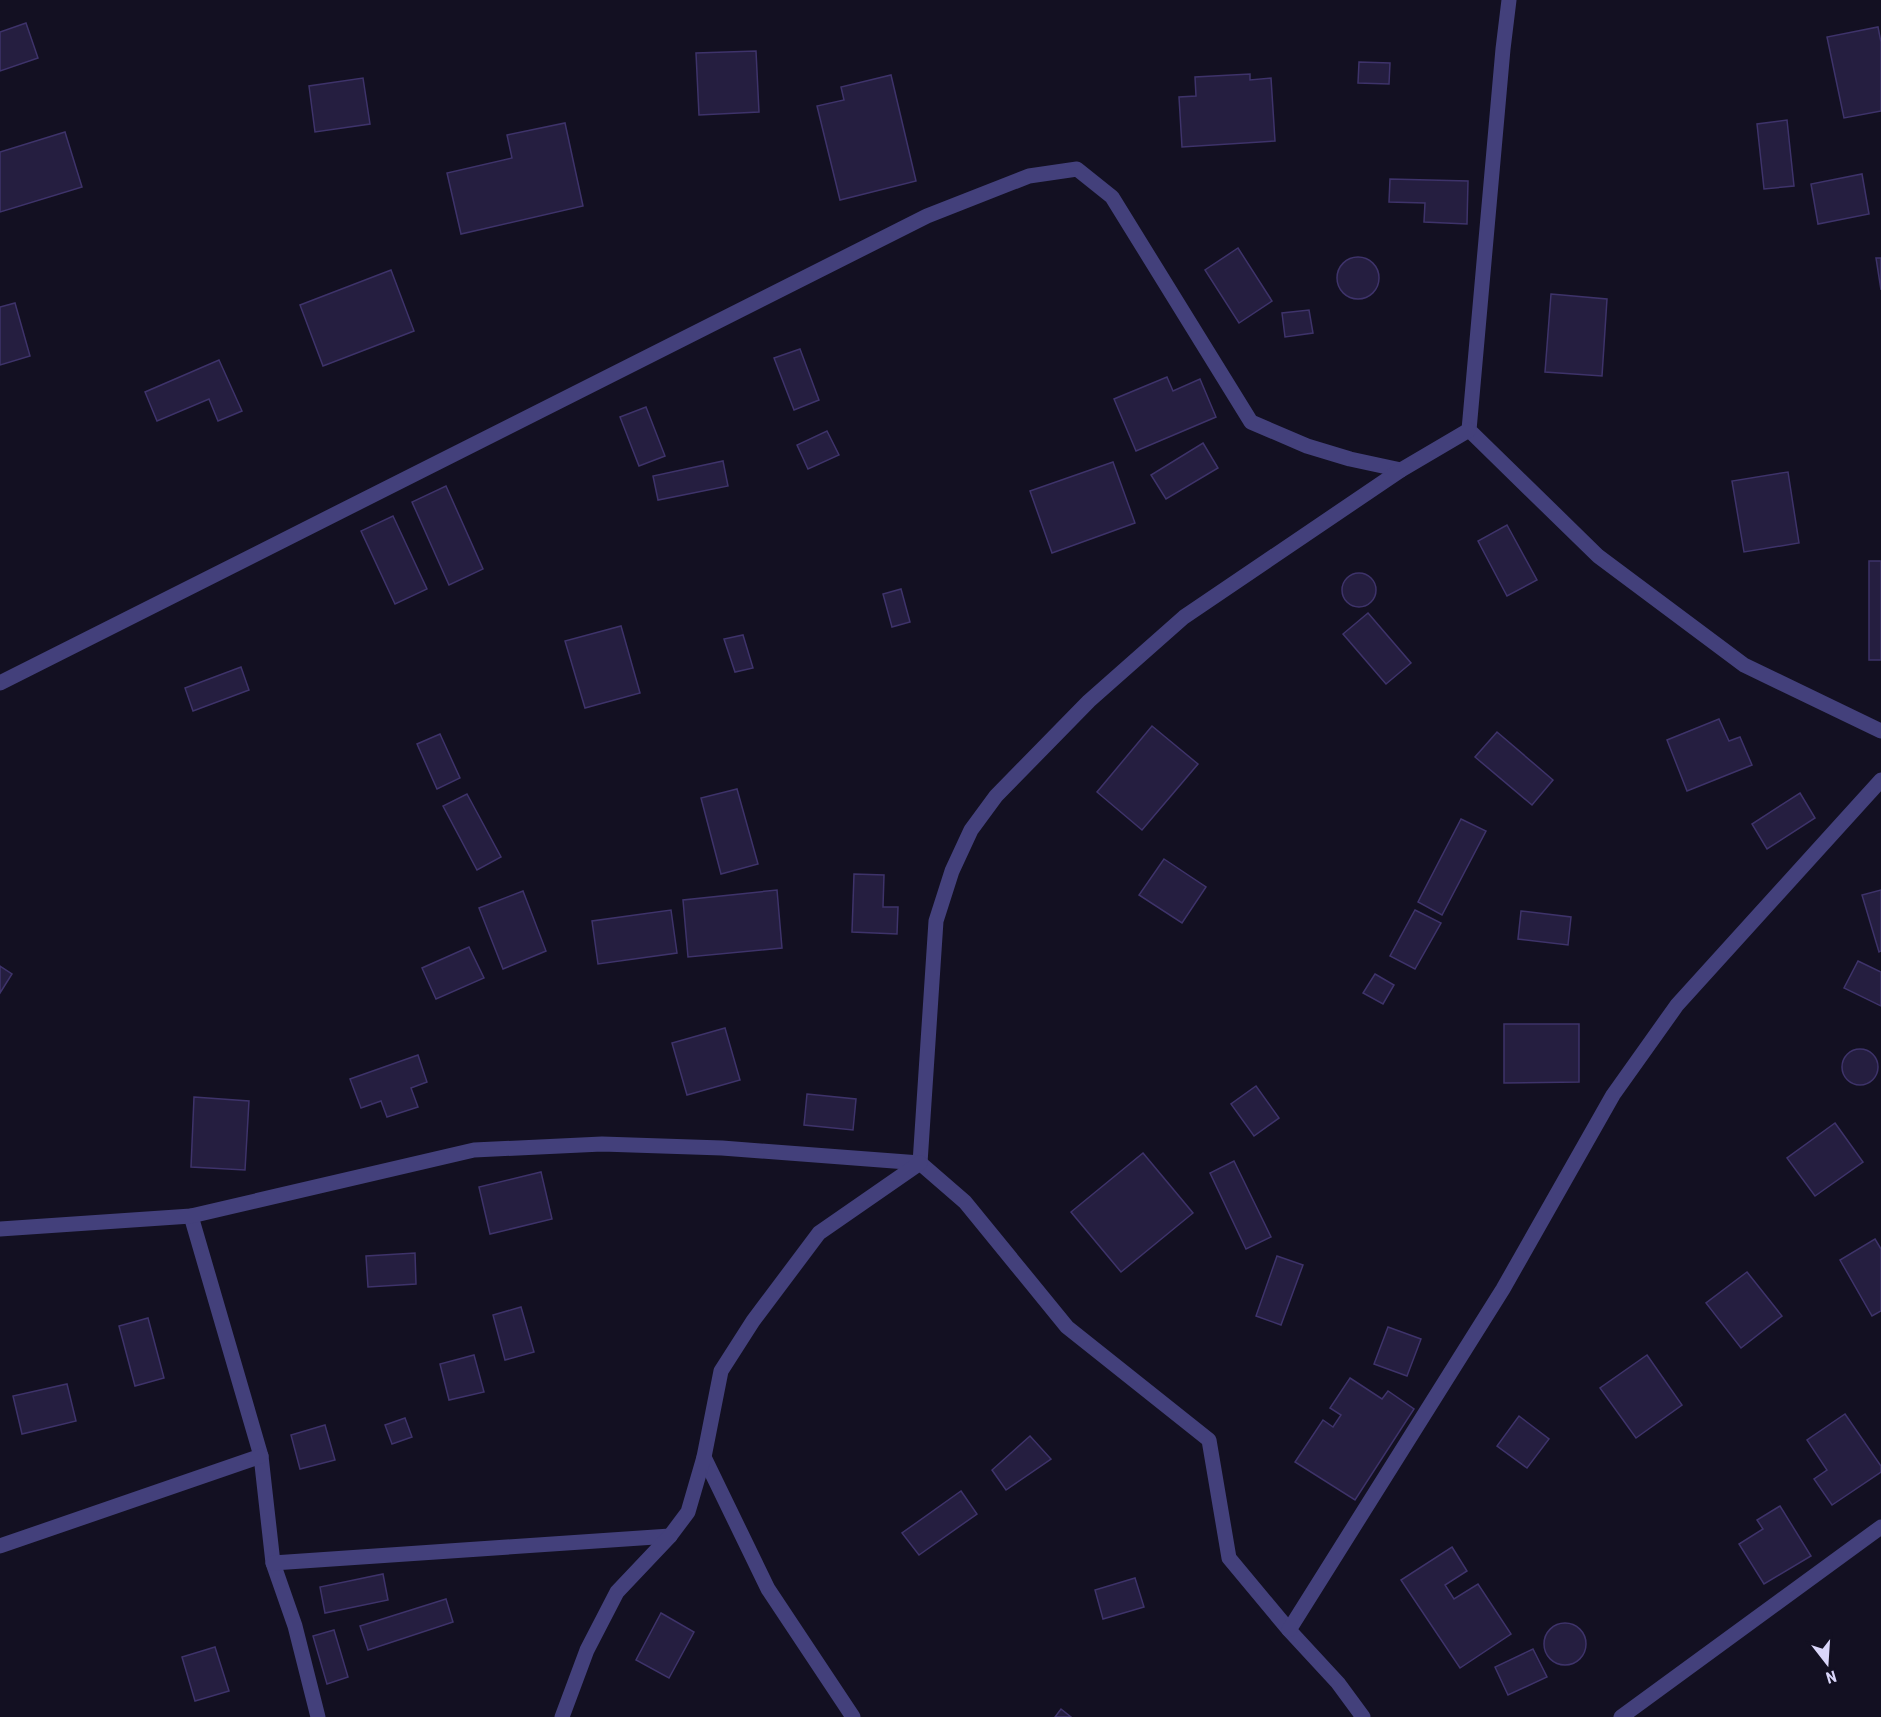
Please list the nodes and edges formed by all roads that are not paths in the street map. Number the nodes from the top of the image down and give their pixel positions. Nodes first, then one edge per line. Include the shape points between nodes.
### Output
1 (1509, 0) edge
2 (1469, 430) junction
3 (1401, 470) junction
4 (0, 683) edge
5 (1881, 731) edge
6 (1881, 780) edge
7 (920, 1163) junction
8 (191, 1216) junction
9 (0, 1229) edge
10 (261, 1456) junction
11 (704, 1457) junction
12 (1881, 1527) edge
13 (670, 1536) junction
14 (0, 1546) edge
15 (273, 1563) junction
16 (1289, 1630) junction
17 (318, 1717) edge
18 (562, 1717) edge
19 (853, 1717) edge
20 (1364, 1717) edge
21 (1621, 1717) edge

1 - 2 street
2 - 3 street
2 - 5 street via 1598,556 1743,665
3 - 4 street via 1307,446 1251,422 1112,197 1077,169 1029,176 927,216
3 - 7 street via 1184,617 1089,701 996,795 971,830 952,871 936,921
6 - 16 street via 1677,1005 1613,1095 1503,1289
7 - 8 street via 722,1148 602,1144 474,1150
7 - 11 street via 819,1233 753,1321 721,1371
7 - 16 street via 965,1202 1067,1327 1209,1440 1229,1558
8 - 9 street
8 - 10 street
10 - 14 street
10 - 15 street
11 - 13 street via 688,1512
11 - 19 street via 768,1590
12 - 21 street
13 - 15 street
13 - 18 street via 617,1592 587,1650
15 - 17 street via 295,1626
16 - 20 street

